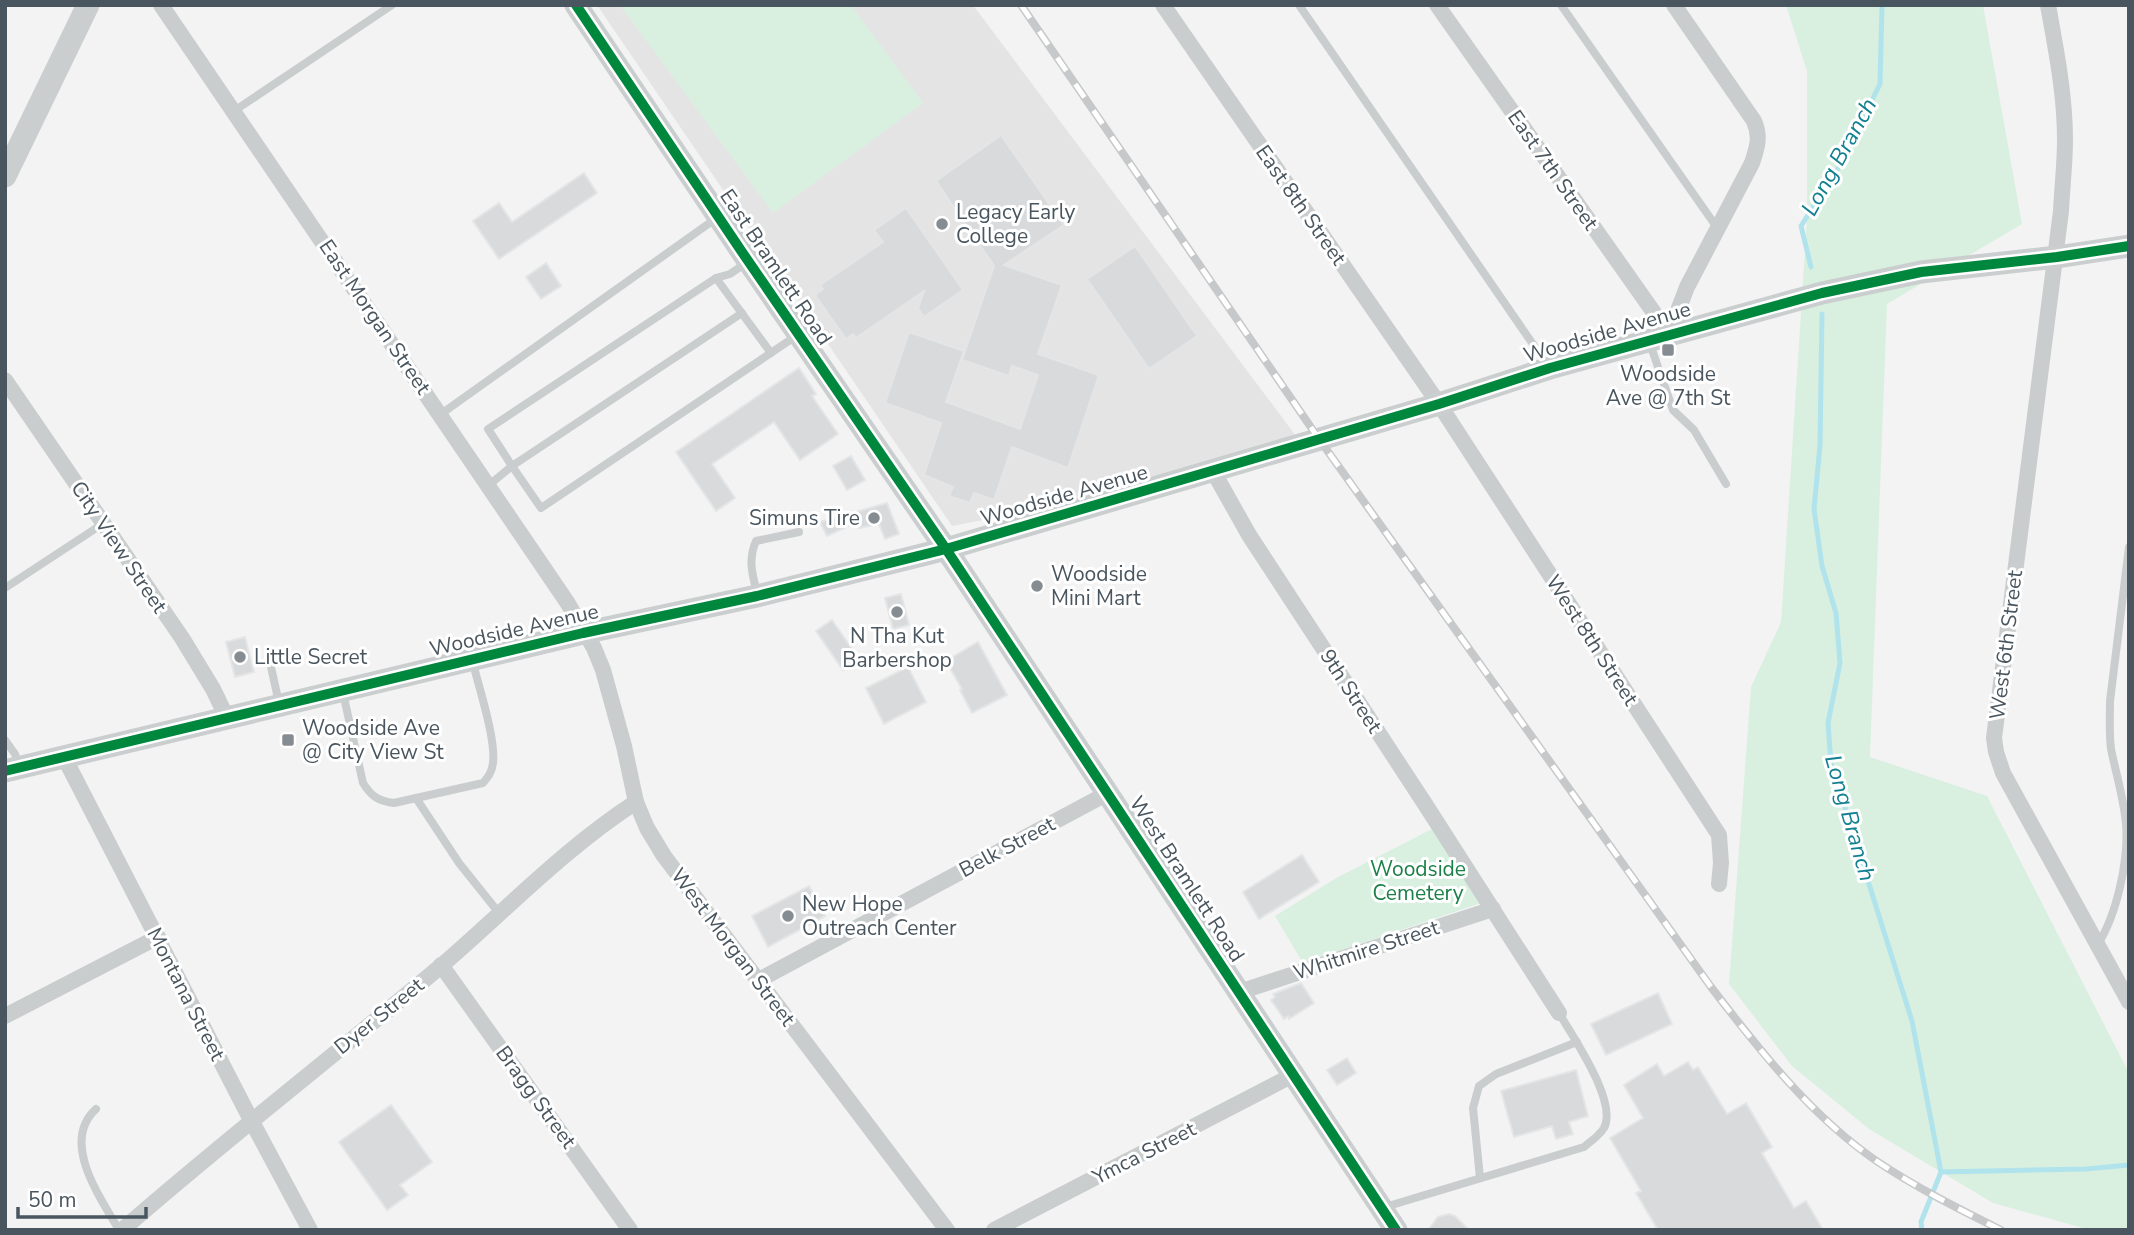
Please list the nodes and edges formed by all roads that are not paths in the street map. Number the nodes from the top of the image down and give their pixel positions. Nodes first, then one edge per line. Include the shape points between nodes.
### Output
1 (88, 5) edge
2 (161, 5) edge
3 (392, 5) edge
4 (576, 5) edge
5 (1163, 5) edge
6 (1299, 5) edge
7 (1437, 5) edge
8 (1561, 5) edge
9 (1674, 5) edge
10 (2048, 5) edge
11 (234, 111) junction
12 (5, 176) edge
13 (718, 217) junction
14 (1718, 229) junction
15 (2129, 246) edge
16 (2057, 257) junction
17 (748, 261) junction
18 (716, 278) junction
19 (742, 313) junction
20 (798, 334) junction
21 (1659, 337) junction
22 (771, 353) junction
23 (1550, 368) junction
24 (5, 380) edge
25 (1439, 404) junction
26 (441, 414) junction
27 (512, 466) junction
28 (1213, 471) junction
29 (1726, 484) dead end
30 (489, 485) junction
31 (104, 523) junction
32 (799, 531) dead end
33 (2129, 547) edge
34 (946, 549) junction
35 (5, 588) edge
36 (757, 596) junction
37 (583, 633) junction
38 (270, 657) dead end
39 (472, 659) junction
40 (343, 690) junction
41 (279, 705) junction
42 (227, 718) junction
43 (5, 740) edge
44 (64, 757) junction
45 (13, 769) edge
46 (1108, 793) junction
47 (416, 798) junction
48 (636, 802) junction
49 (1719, 884) dead end
50 (1493, 909) junction
51 (499, 913) junction
52 (158, 937) junction
53 (2098, 944) junction
54 (441, 965) junction
55 (758, 980) junction
56 (1239, 992) junction
57 (2129, 1002) edge
58 (1559, 1013) joint
59 (5, 1016) edge
60 (1577, 1042) junction
61 (1293, 1075) junction
62 (96, 1109) dead end
63 (251, 1120) junction
64 (1480, 1178) junction
65 (1382, 1208) junction
66 (121, 1230) edge
67 (310, 1230) edge
68 (630, 1230) edge
69 (947, 1230) edge
70 (993, 1230) edge
71 (1396, 1230) edge

1 - 12 street
2 - 11 street, East Morgan Street
3 - 11 lane
4 - 13 street, East Bramlett Road
5 - 25 street, East 8th Street
6 - 23 lane
7 - 21 street, East 7th Street
8 - 14 lane
9 - 14 street via 1758,130 1752,163
10 - 16 street, West 6th Street via 2064,107
11 - 26 street, East Morgan Street
13 - 17 street, East Bramlett Road
13 - 26 lane
14 - 21 street
15 - 16 street, Woodside Avenue
16 - 21 street, Woodside Avenue via 1921,272
16 - 53 street, West 6th Street via 1994,738 2003,773
17 - 18 lane
17 - 20 street, East Bramlett Road
18 - 19 lane
18 - 27 lane via 488,429
19 - 22 lane
19 - 27 lane
20 - 22 lane
20 - 34 street, East Bramlett Road
21 - 23 street, Woodside Avenue
21 - 29 lane via 1673,410 1694,430
22 - 27 lane via 541,508
23 - 25 street, Woodside Avenue
24 - 31 street, City View Street
25 - 28 street, Woodside Avenue
25 - 49 street, West 8th Street via 1719,835
26 - 30 street, East Morgan Street
27 - 30 lane
28 - 34 street, Woodside Avenue
28 - 50 street, 9th Street via 1249,535
30 - 37 street, East Morgan Street via 551,576
31 - 35 lane
31 - 42 street, City View Street via 182,638
32 - 36 lane via 756,541 751,569
33 - 53 lane via 2109,725 2126,820 2126,849 2109,926
34 - 36 street, Woodside Avenue
34 - 46 street, West Bramlett Road
36 - 37 street, Woodside Avenue
37 - 39 street, Woodside Avenue
37 - 48 street, West Morgan Street via 603,670
38 - 41 lane
39 - 40 street, Woodside Avenue
39 - 47 lane via 489,733 493,762 489,776 483,783
40 - 41 street, Woodside Avenue
40 - 47 lane via 363,783 370,794 394,803
41 - 42 street, Woodside Avenue
42 - 44 street, Woodside Avenue
43 - 45 lane via 15,754
44 - 45 street, Woodside Avenue
44 - 52 street, Montana Street
46 - 55 street, Belk Street
46 - 56 street, West Bramlett Road
47 - 51 lane
48 - 51 street, Dyer Street
48 - 55 street, West Morgan Street via 664,856
50 - 56 street, Whitmire Street
50 - 58 street, 9th Street
51 - 54 street, Dyer Street
52 - 59 street
52 - 63 street, Montana Street
53 - 57 street, West 6th Street
54 - 63 street, Dyer Street
54 - 68 street, Bragg Street
55 - 69 street, West Morgan Street
56 - 61 street, West Bramlett Road
58 - 60 lane
60 - 64 lane via 1496,1074 1479,1086 1474,1108
60 - 64 lane via 1606,1101 1604,1127 1584,1147
61 - 65 street, West Bramlett Road
61 - 70 street, Ymca Street
62 - 66 lane via 83,1128 85,1161
63 - 66 street, Dyer Street
63 - 67 street, Montana Street
64 - 65 lane
65 - 71 street, West Bramlett Road

